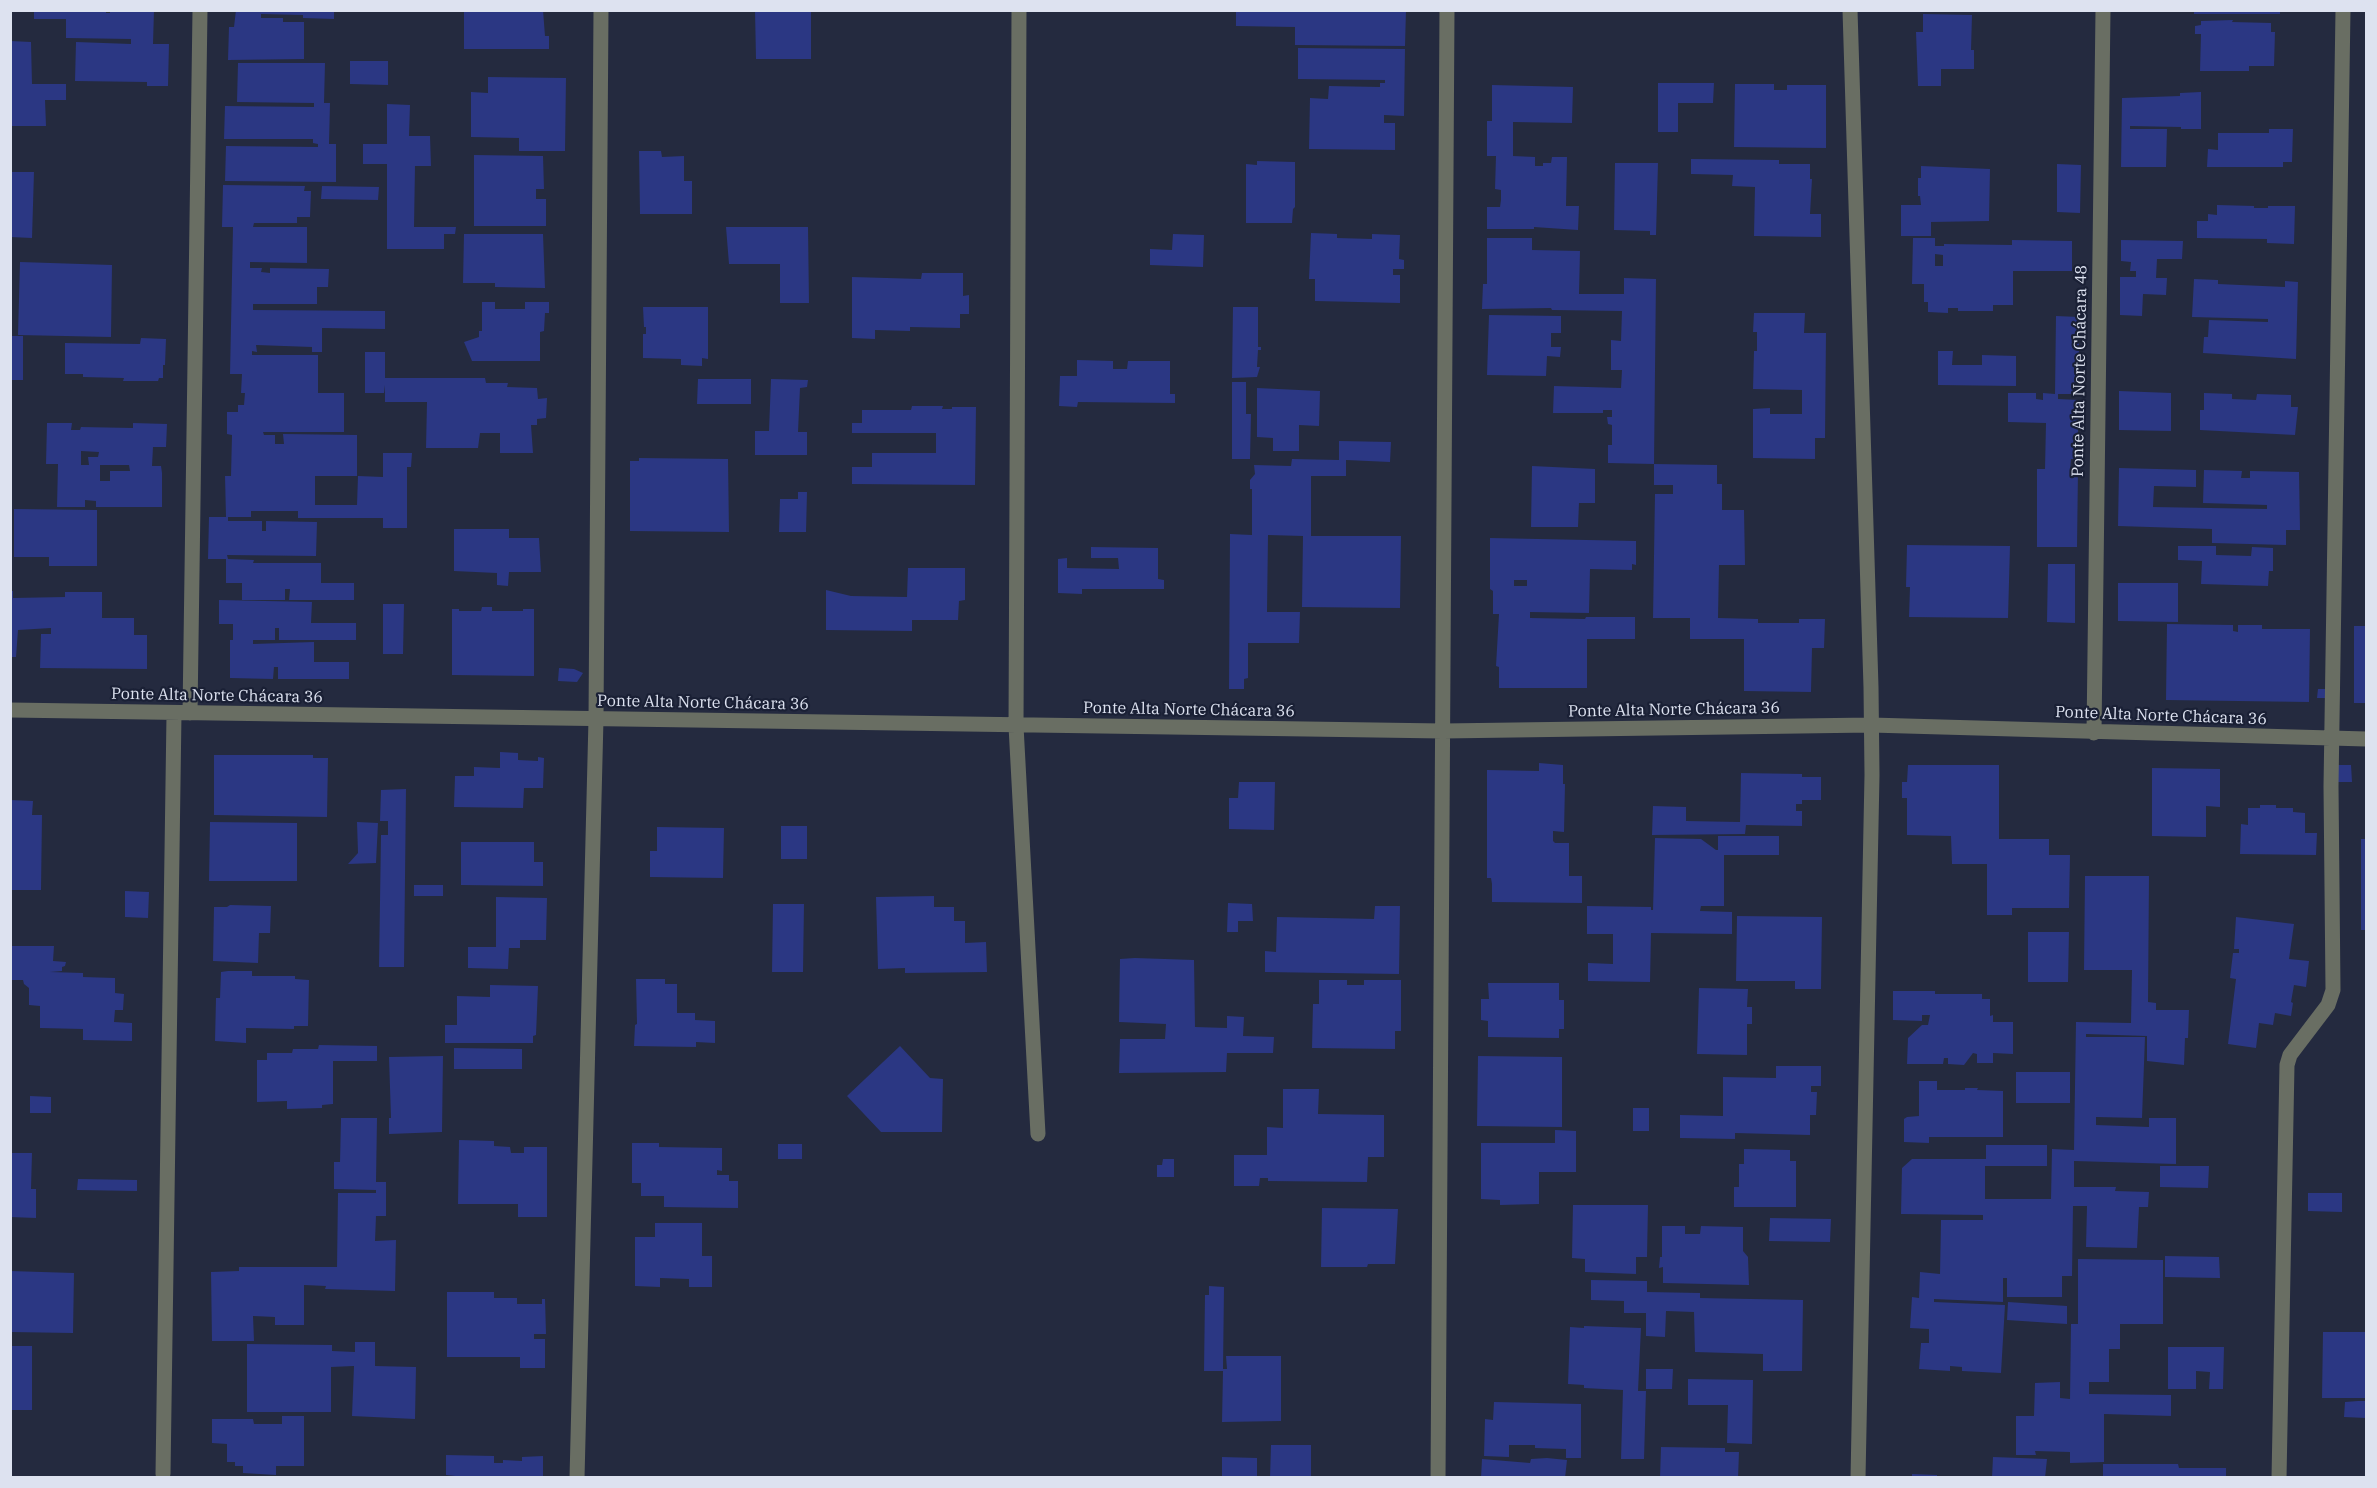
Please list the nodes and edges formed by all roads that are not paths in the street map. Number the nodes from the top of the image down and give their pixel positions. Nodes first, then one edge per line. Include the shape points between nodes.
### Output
1 (200, 10) edge
2 (601, 10) edge
3 (1019, 10) edge
4 (1447, 10) edge
5 (1850, 10) edge
6 (2103, 10) edge
7 (2343, 10) edge
8 (10, 710) edge
9 (190, 713) junction
10 (174, 714) junction
11 (596, 719) junction
12 (1871, 725) junction
13 (1016, 726) junction
14 (1443, 732) junction
15 (2094, 733) junction
16 (2333, 739) junction
17 (2367, 740) edge
18 (1038, 1134) dead end
19 (163, 1474) dead end
20 (578, 1478) edge
21 (1438, 1478) edge
22 (1858, 1478) edge
23 (2279, 1478) edge

1 - 9 street
2 - 11 street
3 - 13 street
4 - 14 street
5 - 12 street
6 - 15 street, Ponte Alta Norte Chácara 48
7 - 16 street
8 - 10 street, Ponte Alta Norte Chácara 36
9 - 10 street, Ponte Alta Norte Chácara 36
9 - 11 street, Ponte Alta Norte Chácara 36
10 - 19 street
11 - 13 street, Ponte Alta Norte Chácara 36
11 - 20 street
12 - 14 street, Ponte Alta Norte Chácara 36
12 - 15 street, Ponte Alta Norte Chácara 36
12 - 22 street
13 - 14 street, Ponte Alta Norte Chácara 36
13 - 18 street
14 - 21 street
15 - 16 street, Ponte Alta Norte Chácara 36
16 - 17 street, Ponte Alta Norte Chácara 36
16 - 23 street via 2333,990 2328,1005 2290,1055 2287,1065

